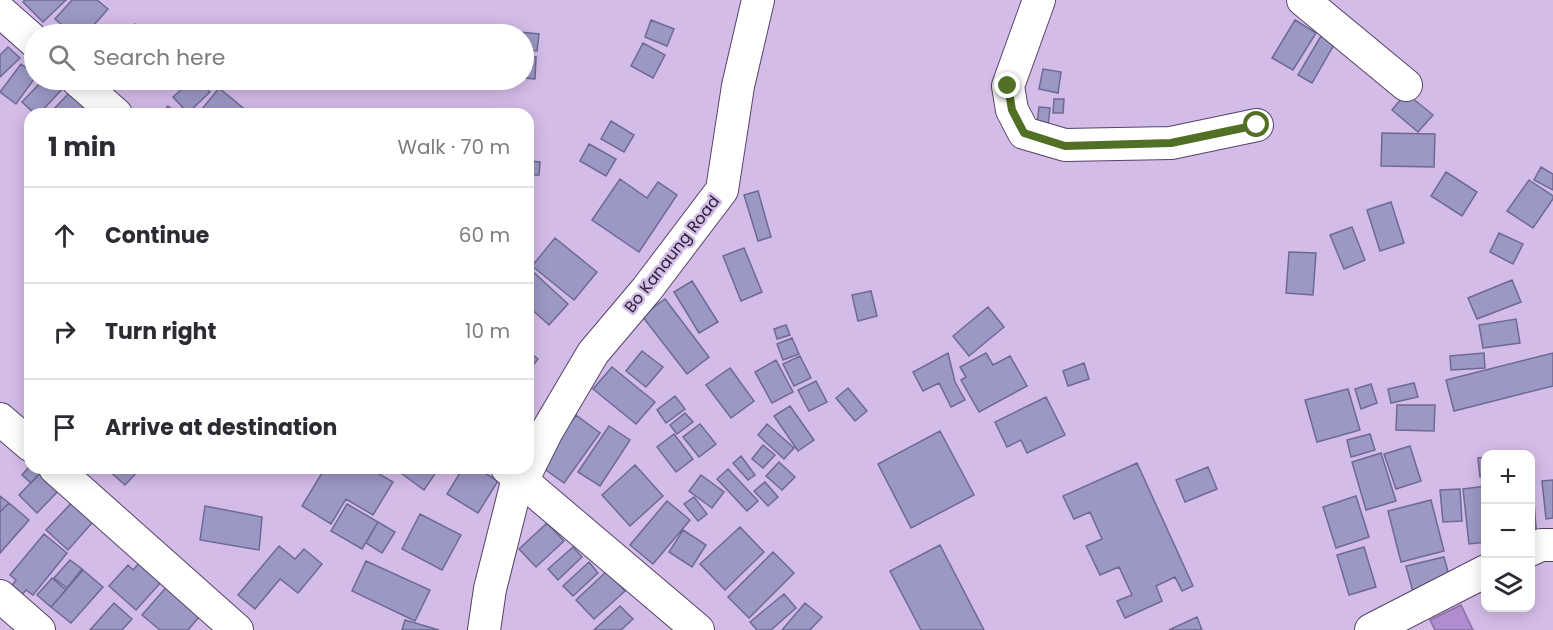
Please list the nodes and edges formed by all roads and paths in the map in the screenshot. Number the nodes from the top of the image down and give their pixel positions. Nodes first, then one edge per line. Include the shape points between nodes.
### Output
1 (758, 0) edge
2 (1039, 0) edge
3 (1303, 0) edge
4 (0, 11) edge
5 (24, 32) edge
6 (1406, 85) dead end
7 (88, 90) edge
8 (109, 108) edge
9 (1257, 125) dead end
10 (0, 418) edge
11 (24, 440) edge
12 (534, 449) edge
13 (63, 474) edge
14 (515, 476) edge
15 (1553, 545) edge
16 (1535, 548) edge
17 (1481, 573) edge
18 (0, 596) edge
19 (39, 630) edge
20 (237, 630) edge
21 (484, 630) edge
22 (698, 630) edge
23 (1371, 630) edge

1 - 12 street, Bo Kanaung Road via 738,86 722,190 593,353
2 - 9 street via 1008,86 1012,110 1024,133 1065,146 1171,143
3 - 6 street
4 - 5 street
7 - 8 street
10 - 11 street
13 - 20 street
14 - 21 street, Bo Kanaung Road
14 - 22 street
15 - 16 street
17 - 23 street
18 - 19 street

